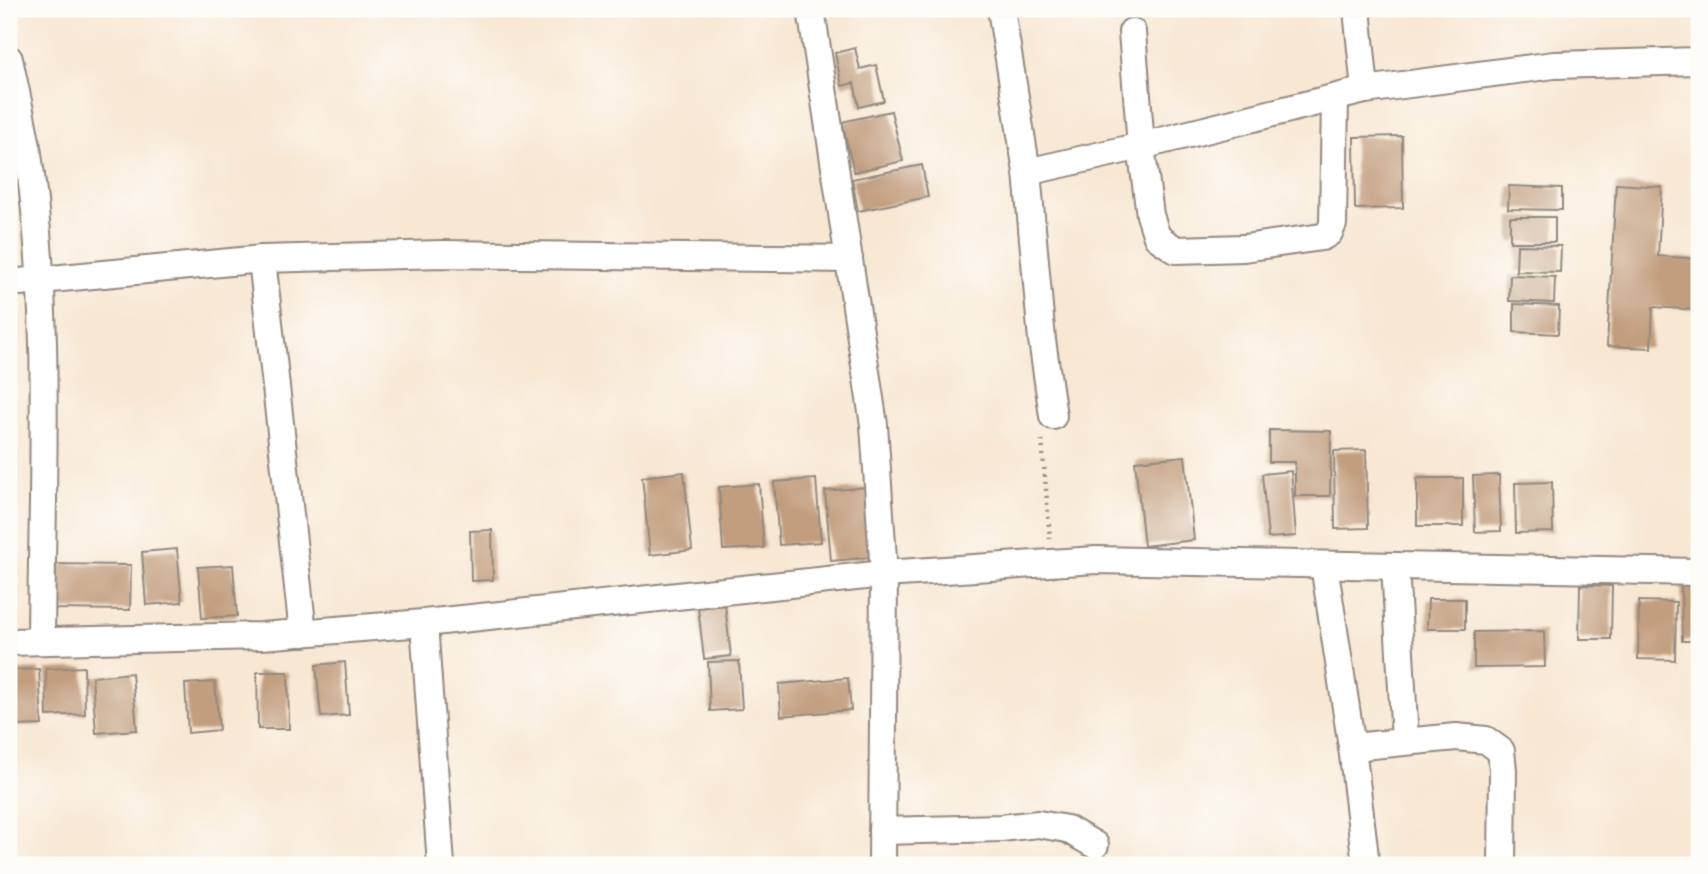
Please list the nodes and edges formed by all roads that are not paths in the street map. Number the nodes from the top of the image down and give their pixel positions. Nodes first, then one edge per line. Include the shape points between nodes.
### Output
1 (811, 9) edge
2 (1001, 9) edge
3 (1357, 9) edge
4 (1132, 32) dead end
5 (9, 59) edge
6 (1699, 61) edge
7 (1365, 90) junction
8 (1335, 99) junction
9 (1142, 146) junction
10 (1027, 172) junction
11 (262, 259) junction
12 (849, 259) junction
13 (39, 280) junction
14 (9, 283) edge
15 (1050, 423) road end
16 (1324, 565) junction
17 (1395, 566) junction
18 (1699, 572) edge
19 (884, 574) junction
20 (424, 624) junction
21 (303, 633) junction
22 (41, 641) junction
23 (9, 642) edge
24 (1405, 740) junction
25 (1352, 747) junction
26 (882, 831) junction
27 (1096, 845) dead end
28 (441, 865) edge
29 (882, 865) edge
30 (1366, 865) edge
31 (1502, 865) edge

1 - 12 street
2 - 10 street
3 - 7 street
4 - 9 street
5 - 13 street via 27,146
6 - 7 street via 1554,65
7 - 8 street
8 - 9 street
8 - 9 street via 1333,224 1322,237 1244,248 1175,250 1157,237 1150,215
9 - 10 street
10 - 15 street
11 - 12 street via 442,254
11 - 13 street
11 - 21 street
12 - 19 street via 874,425
13 - 14 street
13 - 22 street via 45,424
16 - 17 street
16 - 19 street via 1096,560
16 - 25 street
17 - 18 street
17 - 24 street
19 - 20 street
19 - 26 street
20 - 21 street
20 - 28 street
21 - 22 street
22 - 23 street
24 - 25 street
24 - 31 street via 1486,740 1501,751
25 - 30 street
26 - 27 street via 1038,824 1067,829
26 - 29 street

